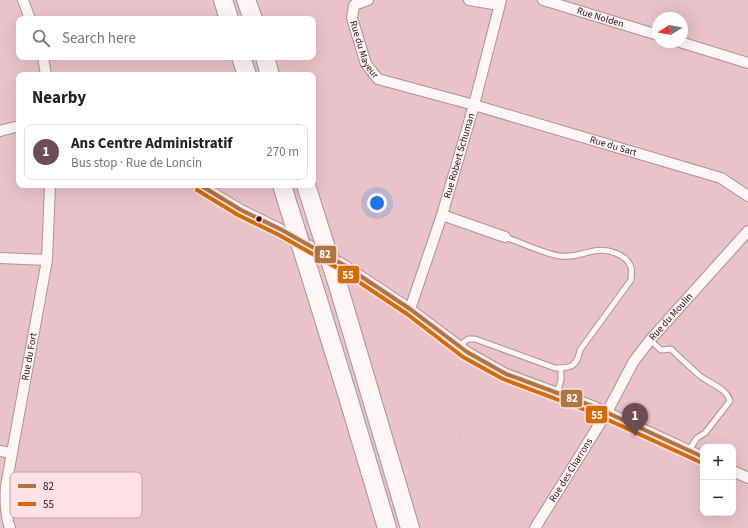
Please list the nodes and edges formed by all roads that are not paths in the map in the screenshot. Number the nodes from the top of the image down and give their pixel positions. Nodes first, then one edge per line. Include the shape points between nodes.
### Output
1 (24, 0) edge
2 (222, 0) edge
3 (246, 0) edge
4 (368, 0) edge
5 (468, 0) edge
6 (543, 0) edge
7 (500, 2) edge
8 (29, 16) edge
9 (228, 16) edge
10 (251, 16) edge
11 (652, 33) edge
12 (688, 44) edge
13 (44, 60) edge
14 (242, 60) edge
15 (266, 60) edge
16 (748, 63) edge
17 (46, 72) edge
18 (245, 72) edge
19 (269, 72) edge
20 (474, 105) junction
21 (16, 127) edge
22 (0, 131) edge
23 (50, 188) edge
24 (205, 188) edge
25 (283, 188) edge
26 (307, 188) edge
27 (748, 196) edge
28 (442, 215) junction
29 (748, 231) edge
30 (505, 237) joint
31 (0, 258) edge
32 (47, 260) junction
33 (410, 309) junction
34 (650, 340) junction
35 (463, 349) junction
36 (562, 368) junction
37 (557, 393) junction
38 (607, 412) junction
39 (689, 450) junction
40 (0, 451) edge
41 (11, 453) junction
42 (700, 456) edge
43 (736, 472) edge
44 (748, 478) edge
45 (10, 528) edge
46 (387, 528) edge
47 (410, 528) edge
48 (535, 528) edge

1 - 8 street
2 - 9 highway
3 - 10 highway
4 - 20 street, Rue du Mayeur via 354,5 352,18 366,64 378,79
5 - 7 street
6 - 11 street, Rue Nolden
7 - 20 street, Rue Robert Schuman
12 - 16 street
13 - 17 street
14 - 18 highway
15 - 19 highway
20 - 27 street, Rue du Sart via 721,178
20 - 28 street, Rue Robert Schuman
21 - 22 street
23 - 32 street, Rue du Fort
24 - 33 street via 344,265
25 - 46 highway, bridge
26 - 47 highway, bridge
28 - 30 street
28 - 33 street, Rue Robert Schuman
29 - 34 street, Rue du Moulin
30 - 36 lane via 562,256 577,256 595,250 611,252 624,258 630,266 631,280 580,350 579,360 573,366
31 - 32 street
32 - 41 street, Rue du Fort
33 - 35 street
34 - 38 street, Rue du Moulin via 634,361
34 - 39 lane via 661,350 671,349 701,376 729,396 730,401
35 - 36 lane via 468,339 475,338 536,362
35 - 37 street via 506,374
36 - 37 lane
37 - 38 street
38 - 39 street
38 - 48 street, Rue des Charrons
39 - 42 street
40 - 41 street
41 - 45 street, Rue du Fort via 5,503
43 - 44 street

